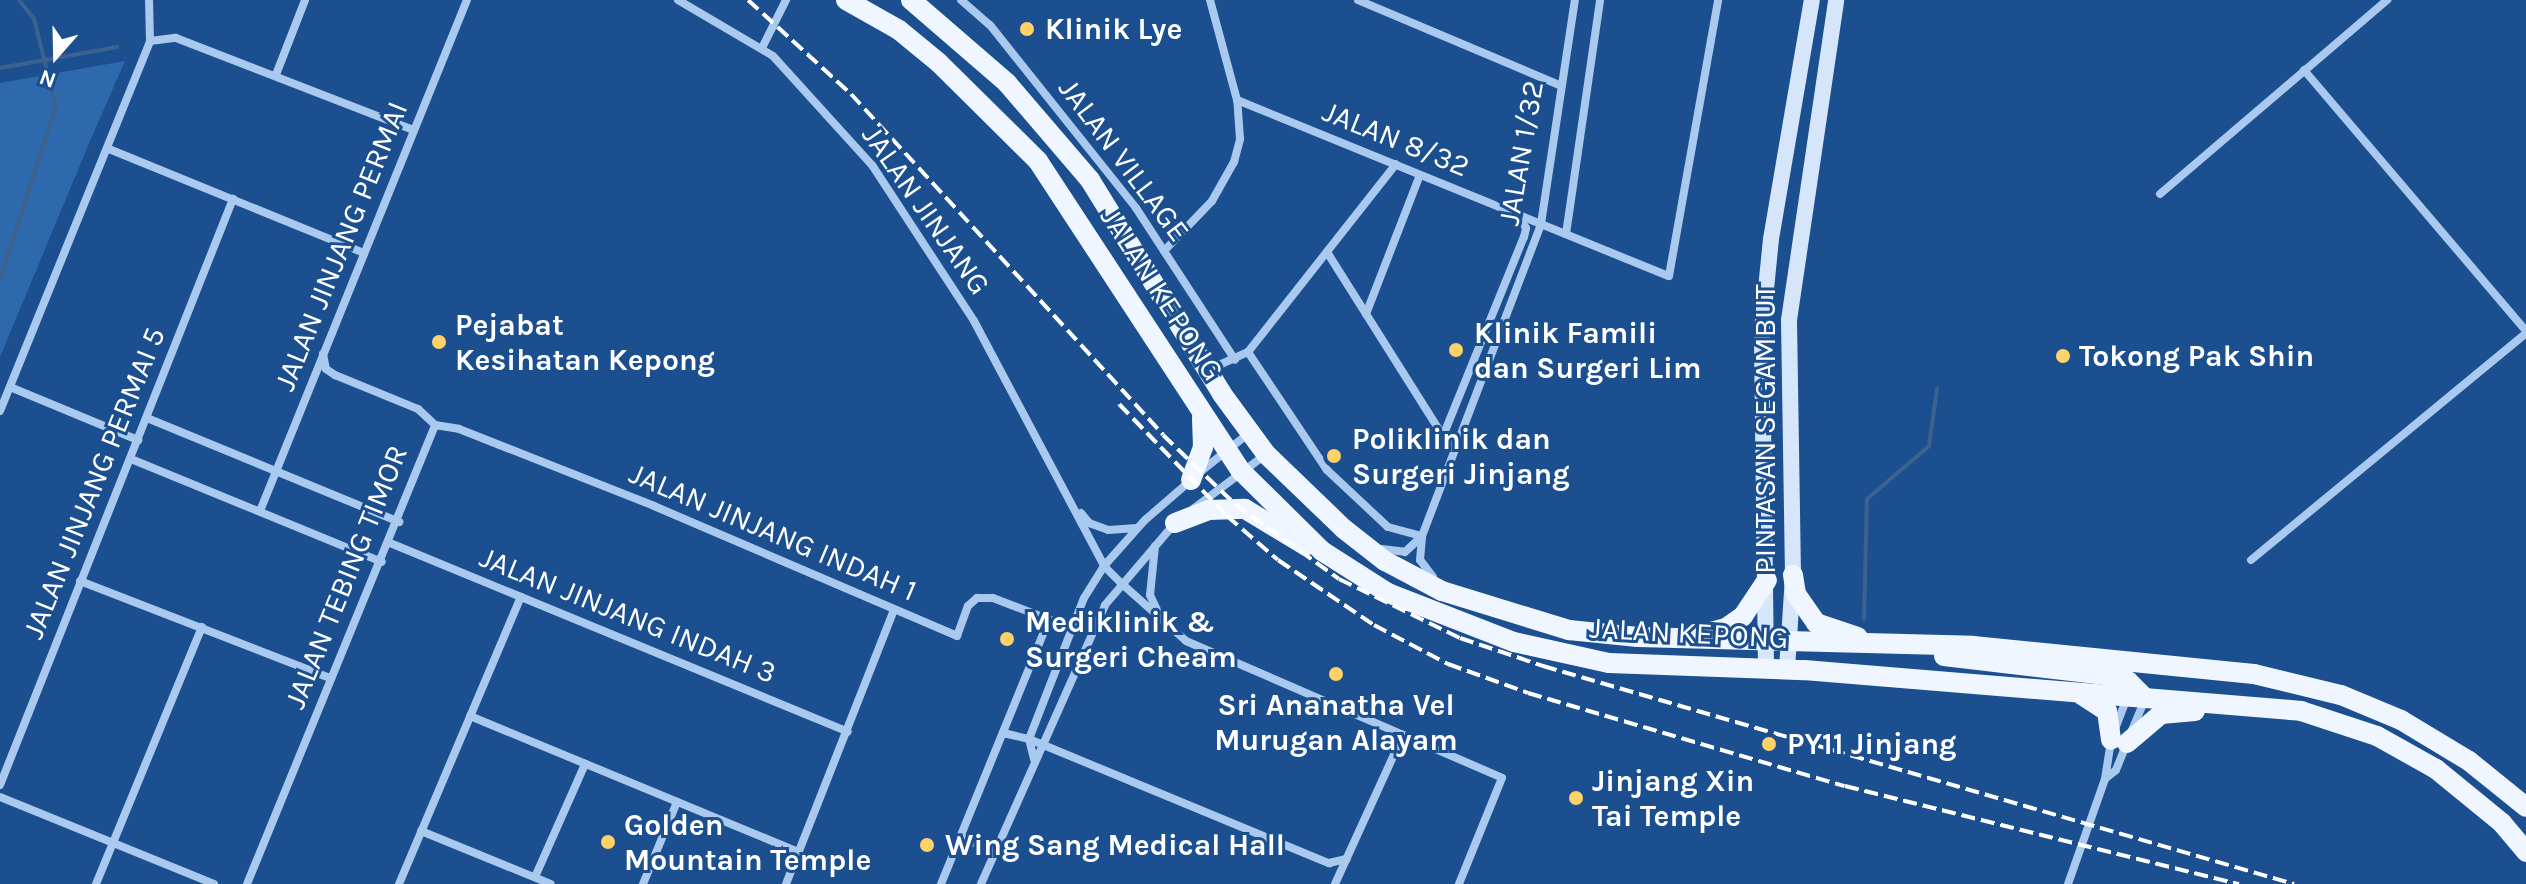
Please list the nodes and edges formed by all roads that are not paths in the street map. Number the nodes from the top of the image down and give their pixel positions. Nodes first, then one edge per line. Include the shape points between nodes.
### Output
1 (149, 0) edge
2 (305, 0) edge
3 (467, 0) edge
4 (678, 0) edge
5 (786, 0) edge
6 (846, 0) edge
7 (911, 0) edge
8 (961, 0) edge
9 (1210, 0) edge
10 (1358, 0) edge
11 (1575, 0) edge
12 (1600, 0) edge
13 (1718, 0) edge
14 (1812, 0) edge
15 (1836, 0) edge
16 (2387, 0) edge
17 (150, 41) junction
18 (762, 48) junction
19 (2304, 70) junction
20 (277, 72) junction
21 (1562, 86) junction
22 (1237, 100) junction
23 (413, 130) junction
24 (109, 149) junction
25 (1396, 164) junction
26 (1420, 175) junction
27 (2160, 194) dead end
28 (233, 199) junction
29 (1517, 214) junction
30 (1541, 224) junction
31 (1566, 234) junction
32 (1164, 251) junction
33 (362, 252) junction
34 (1327, 252) junction
35 (1366, 314) junction
36 (2526, 332) edge
37 (323, 347) junction
38 (1248, 352) junction
39 (1235, 360) junction
40 (1208, 370) junction
41 (10, 387) junction
42 (0, 411) edge
43 (1202, 414) junction
44 (147, 418) junction
45 (435, 425) junction
46 (1249, 432) junction
47 (1443, 436) junction
48 (138, 440) junction
49 (1456, 445) junction
50 (1226, 452) junction
51 (1266, 454) junction
52 (131, 459) junction
53 (275, 471) junction
54 (1241, 471) junction
55 (1191, 480) junction
56 (1073, 503) junction
57 (260, 511) junction
58 (399, 522) junction
59 (1175, 523) junction
60 (1139, 527) junction
61 (1344, 529) junction
62 (1422, 536) junction
63 (1156, 542) junction
64 (390, 543) junction
65 (1322, 551) junction
66 (2251, 560) dead end
67 (382, 562) junction
68 (1104, 566) junction
69 (1793, 575) junction
70 (1767, 580) junction
71 (80, 581) junction
72 (1121, 583) junction
73 (521, 597) junction
74 (894, 610) junction
75 (1049, 619) junction
76 (1539, 622) junction
77 (1168, 626) junction
78 (202, 627) junction
79 (1071, 628) junction
80 (1684, 639) junction
81 (1766, 641) junction
82 (1789, 641) junction
83 (1896, 647) junction
84 (1766, 668) junction
85 (1787, 669) junction
86 (2254, 674) junction
87 (330, 678) junction
88 (2075, 692) junction
89 (2136, 694) junction
90 (2250, 704) junction
91 (470, 716) junction
92 (848, 732) junction
93 (1003, 733) junction
94 (1403, 735) junction
95 (1029, 739) junction
96 (2119, 741) junction
97 (1046, 745) junction
98 (1034, 759) junction
99 (585, 764) junction
100 (2105, 779) junction
101 (2501, 784) junction
102 (0, 785) edge
103 (0, 797) edge
104 (2526, 797) edge
105 (677, 802) junction
106 (2526, 807) edge
107 (421, 831) junction
108 (960, 837) junction
109 (113, 843) junction
110 (799, 852) junction
111 (995, 852) junction
112 (2526, 852) edge
113 (1347, 859) junction
114 (535, 877) junction
115 (96, 884) edge
116 (214, 884) edge
117 (247, 884) edge
118 (399, 884) edge
119 (551, 884) edge
120 (643, 884) edge
121 (786, 884) edge
122 (941, 884) edge
123 (981, 884) edge
124 (1335, 884) edge
125 (1459, 884) edge
126 (2068, 884) edge

1 - 17 street
2 - 20 street
3 - 23 street, JALAN JINJANG PERMAI
4 - 18 street, JALAN JINJANG
5 - 18 street
6 - 43 main road, JALAN KEPONG via 912,40 1038,161
7 - 40 main road, JALAN KEPONG via 965,42 1055,136 1090,180
8 - 32 street, JALAN VILLAGE via 990,25 1136,208
9 - 22 street
10 - 21 street
11 - 21 street, JALAN 1/32
12 - 31 street
13 - 31 street, JALAN 8/32 via 1669,276
14 - 70 main road, PINTASAN SEGAMBUT via 1771,239 1762,329
15 - 69 main road, PINTASAN SEGAMBUT via 1789,320
16 - 19 street
17 - 20 street via 176,38
17 - 24 street
18 - 56 street, JALAN JINJANG via 872,165 905,213 974,321
19 - 27 street
19 - 36 street
20 - 23 street
21 - 30 street, JALAN 1/32
22 - 25 street, JALAN 8/32
22 - 32 street via 1240,139 1234,162 1212,201
23 - 33 street, JALAN JINJANG PERMAI
24 - 28 street
24 - 41 street
25 - 26 street, JALAN 8/32
25 - 34 street
26 - 29 street, JALAN 8/32
26 - 35 street
28 - 33 street
28 - 44 street, JALAN JINJANG PERMAI 5
29 - 30 street, JALAN 8/32
29 - 47 street via 1526,228 1524,237
30 - 31 street, JALAN 8/32
30 - 49 street, JALAN 1/32
32 - 39 street, JALAN VILLAGE
33 - 37 street, JALAN JINJANG PERMAI
34 - 35 street
34 - 38 street
35 - 47 street
36 - 66 street
37 - 45 street, JALAN TEBING TIMOR via 326,369 418,409
37 - 53 street, JALAN JINJANG PERMAI
38 - 39 street
38 - 62 street via 1327,470 1388,527
39 - 40 street
40 - 46 main road, JALAN KEPONG
41 - 42 street
41 - 48 street
43 - 50 main road, JALAN KEPONG
43 - 55 main road via 1203,447
44 - 48 street, JALAN JINJANG PERMAI 5
44 - 53 street
45 - 58 street, JALAN TEBING TIMOR
45 - 74 street, JALAN JINJANG INDAH 1 via 459,429 654,506
46 - 50 street
46 - 51 main road, JALAN KEPONG
47 - 49 street
48 - 52 street, JALAN JINJANG PERMAI 5
49 - 62 street, JALAN 1/32
50 - 54 main road, JALAN KEPONG
50 - 55 street
51 - 54 street
51 - 61 main road, JALAN KEPONG
52 - 57 street
52 - 71 street, JALAN JINJANG PERMAI 5
53 - 57 street, JALAN JINJANG PERMAI
53 - 58 street
54 - 59 street
54 - 65 main road, JALAN KEPONG
55 - 60 street
56 - 60 street, JALAN JINJANG via 1098,527
56 - 68 street, JALAN JINJANG
57 - 67 street
58 - 64 street, JALAN TEBING TIMOR
59 - 63 street
59 - 65 main road via 1209,510 1245,509 1292,541
60 - 68 street
61 - 62 street via 1397,554 1411,549
61 - 76 main road, JALAN KEPONG via 1385,561 1442,591
62 - 76 street via 1420,560 1434,578
63 - 72 street
63 - 77 street via 1150,595
64 - 67 street, JALAN TEBING TIMOR
64 - 73 street, JALAN JINJANG INDAH 3
65 - 84 main road, JALAN KEPONG via 1388,593 1537,648 1609,663
67 - 87 street, JALAN TEBING TIMOR
68 - 72 street, JALAN JINJANG
68 - 79 street
69 - 82 main road, PINTASAN SEGAMBUT
69 - 83 main road via 1796,594 1816,623
70 - 80 main road via 1735,622
70 - 81 main road, PINTASAN SEGAMBUT
71 - 78 street
71 - 102 street, JALAN JINJANG PERMAI 5
72 - 77 street, JALAN JINJANG
72 - 97 street via 1105,605
73 - 91 street
73 - 92 street, JALAN JINJANG INDAH 3
74 - 75 street, JALAN JINJANG INDAH 1 via 957,636 968,606 977,598 993,598
74 - 92 street
75 - 79 street, JALAN JINJANG INDAH 1
75 - 93 street
76 - 80 main road, JALAN KEPONG via 1581,631
77 - 94 street, JALAN JINJANG via 1186,641
78 - 87 street
78 - 109 street
79 - 95 street
80 - 81 main road, JALAN KEPONG
81 - 82 main road, JALAN KEPONG
81 - 84 main road, PINTASAN SEGAMBUT
82 - 83 main road, JALAN KEPONG
82 - 85 main road, PINTASAN SEGAMBUT
83 - 86 main road, JALAN KEPONG via 1973,646
83 - 89 main road via 2114,676
84 - 85 main road, JALAN KEPONG
85 - 88 main road, JALAN KEPONG
86 - 89 main road via 2229,680 2166,679
86 - 101 main road, JALAN KEPONG via 2341,695 2401,720
87 - 117 street, JALAN TEBING TIMOR
88 - 89 main road, JALAN KEPONG
88 - 96 main road via 2107,711
89 - 90 main road, JALAN KEPONG
89 - 96 street
89 - 96 street
90 - 96 main road via 2161,714
90 - 112 main road, JALAN KEPONG via 2340,721 2396,746 2467,791
91 - 99 street
91 - 107 street
92 - 110 street
93 - 95 street
93 - 108 street
94 - 113 street
94 - 125 street, JALAN JINJANG via 1502,778
95 - 97 street
95 - 98 street
96 - 100 street
96 - 100 street via 2116,770
97 - 98 street
97 - 113 street via 1329,863
98 - 111 street
99 - 105 street
99 - 114 street
100 - 126 street
101 - 104 main road
101 - 106 main road, JALAN KEPONG
103 - 109 street
105 - 110 street
105 - 120 street
107 - 114 street
107 - 118 street
108 - 111 street
108 - 122 street
109 - 115 street
109 - 116 street
110 - 121 street
111 - 123 street
113 - 124 street
114 - 119 street

